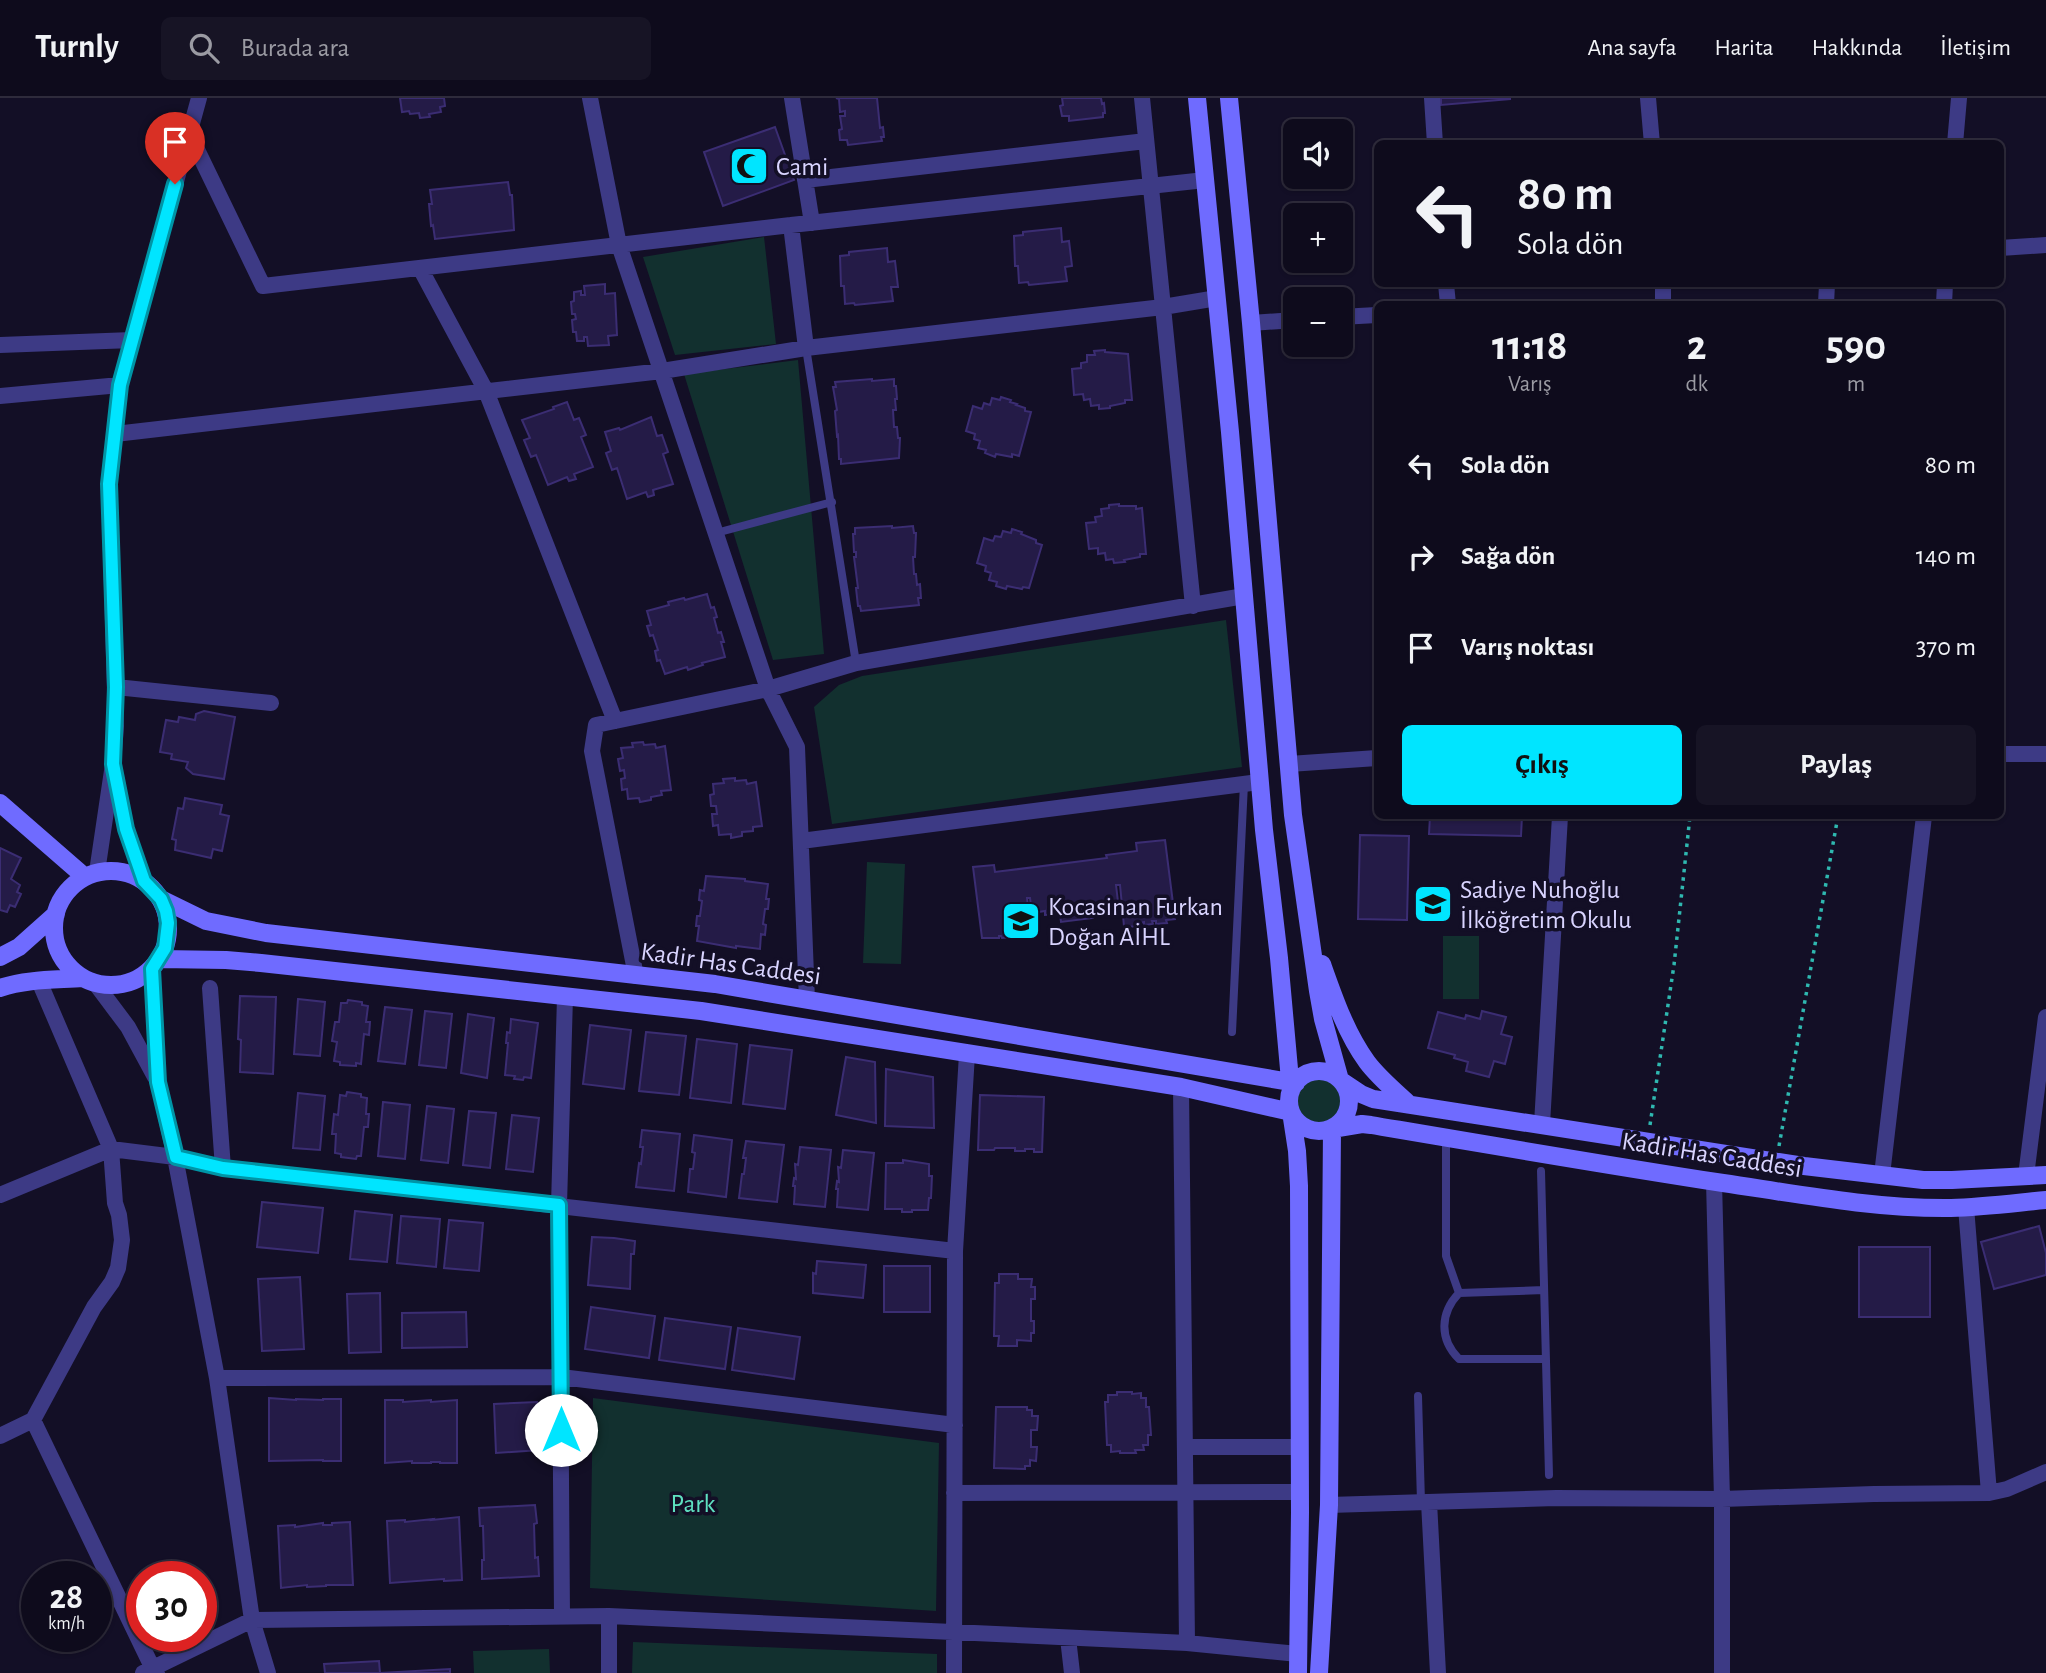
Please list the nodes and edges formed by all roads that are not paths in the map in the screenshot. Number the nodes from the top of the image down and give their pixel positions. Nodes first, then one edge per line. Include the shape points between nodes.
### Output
1 (199, 98) edge
2 (590, 98) edge
3 (793, 98) edge
4 (1142, 98) edge
5 (1197, 98) edge
6 (1229, 98) edge
7 (1432, 98) edge
8 (1648, 98) edge
9 (1959, 98) edge
10 (189, 133) junction
11 (1435, 140) edge
12 (1652, 140) edge
13 (1955, 140) edge
14 (1146, 141) junction
15 (805, 180) junction
16 (1205, 180) junction
17 (1150, 185) junction
18 (812, 223) junction
19 (791, 225) junction
20 (619, 245) junction
21 (2046, 245) edge
22 (2004, 248) edge
23 (420, 268) junction
24 (1217, 298) junction
25 (1163, 307) junction
26 (1374, 315) edge
27 (1353, 316) edge
28 (1283, 321) edge
29 (1251, 323) junction
30 (132, 340) junction
31 (0, 345) edge
32 (806, 348) junction
33 (662, 371) junction
34 (120, 385) junction
35 (485, 391) junction
36 (0, 397) edge
37 (115, 434) junction
38 (832, 502) junction
39 (716, 533) junction
40 (1244, 596) junction
41 (1193, 606) junction
42 (856, 663) junction
43 (116, 687) junction
44 (768, 689) junction
45 (271, 703) dead end
46 (615, 721) junction
47 (2004, 754) edge
48 (2046, 754) edge
49 (1374, 758) edge
50 (113, 764) junction
51 (1289, 764) junction
52 (1252, 783) junction
53 (0, 803) edge
54 (1560, 819) edge
55 (1924, 819) edge
56 (800, 841) junction
57 (91, 875) junction
58 (144, 881) junction
59 (161, 899) junction
60 (56, 914) junction
61 (1308, 921) junction
62 (0, 957) edge
63 (156, 964) junction
64 (636, 976) junction
65 (89, 980) junction
66 (39, 981) junction
67 (0, 988) edge
68 (209, 988) dead end
69 (565, 997) junction
70 (807, 1000) junction
71 (2046, 1017) edge
72 (1232, 1032) dead end
73 (967, 1054) junction
74 (1340, 1080) junction
75 (158, 1082) junction
76 (1292, 1086) junction
77 (1181, 1087) junction
78 (1409, 1104) junction
79 (1292, 1112) junction
80 (1542, 1124) junction
81 (1332, 1129) junction
82 (1446, 1138) junction
83 (111, 1149) junction
84 (176, 1157) junction
85 (223, 1168) junction
86 (1541, 1171) dead end
87 (1882, 1175) junction
88 (2046, 1175) edge
89 (2026, 1176) junction
90 (1714, 1181) junction
91 (0, 1195) edge
92 (2046, 1200) edge
93 (559, 1205) junction
94 (1966, 1207) junction
95 (955, 1251) junction
96 (1544, 1290) junction
97 (1459, 1293) junction
98 (1546, 1359) junction
99 (561, 1377) junction
100 (217, 1378) junction
101 (1418, 1396) dead end
102 (33, 1420) junction
103 (955, 1425) junction
104 (0, 1436) edge
105 (1185, 1447) junction
106 (1300, 1447) junction
107 (2046, 1472) edge
108 (1549, 1475) dead end
109 (1300, 1492) junction
110 (954, 1493) junction
111 (1185, 1493) junction
112 (1989, 1493) junction
113 (1722, 1499) junction
114 (1425, 1502) junction
115 (1329, 1505) junction
116 (562, 1616) junction
117 (609, 1616) junction
118 (252, 1620) junction
119 (954, 1631) junction
120 (1068, 1639) junction
121 (1187, 1643) junction
122 (1298, 1654) junction
123 (151, 1672) edge
124 (268, 1673) edge
125 (609, 1673) edge
126 (954, 1673) edge
127 (1072, 1673) edge
128 (1298, 1673) edge
129 (1319, 1673) edge
130 (1438, 1673) edge
131 (1722, 1673) edge

1 - 10 street
2 - 20 street
3 - 15 street
4 - 14 street
5 - 16 street
6 - 29 street
7 - 11 street
8 - 12 street
9 - 13 street
10 - 23 street via 263,286
10 - 30 street
14 - 15 street
14 - 17 street
15 - 18 street
16 - 17 street
16 - 24 street
17 - 18 street
17 - 25 street
18 - 19 street
19 - 20 street
19 - 32 street
20 - 23 street
20 - 33 street
21 - 22 street
23 - 35 street
24 - 25 street
24 - 40 street
25 - 32 street
25 - 41 street
26 - 27 street
28 - 29 street
29 - 51 street
30 - 31 street
30 - 34 street
32 - 33 street
32 - 38 lane
33 - 35 street
33 - 39 street
34 - 36 street
34 - 37 street
35 - 37 street
35 - 46 street
37 - 43 street via 109,484
38 - 39 lane
38 - 42 lane
39 - 44 street
40 - 41 street
40 - 52 street
41 - 42 street
42 - 44 street
43 - 45 street
43 - 50 street
44 - 46 street
44 - 56 street via 797,747
46 - 64 street via 596,725 592,751
47 - 48 street
49 - 51 street
50 - 57 street
50 - 58 street via 126,829
51 - 61 street
52 - 56 street
52 - 72 lane
52 - 76 street
53 - 57 street
54 - 80 street
55 - 87 street
56 - 70 street
57 - 58 street via 122,871
57 - 60 street via 66,892
58 - 59 street
59 - 63 street via 168,935
59 - 64 street, Kadir Has Caddesi via 206,921 266,933
60 - 62 street via 19,947
60 - 65 street via 59,951
61 - 74 street via 1323,1019
61 - 78 street via 1353,1041 1377,1074
63 - 65 street via 120,985
63 - 69 street, Kadir Has Caddesi via 237,961
63 - 75 street
64 - 70 street, Kadir Has Caddesi
65 - 66 street
65 - 75 street via 128,1027
66 - 67 street
66 - 83 street
68 - 85 street
69 - 73 street, Kadir Has Caddesi via 701,1011
69 - 93 street
70 - 76 street, Kadir Has Caddesi
71 - 89 street
73 - 77 street, Kadir Has Caddesi
73 - 95 street
74 - 76 street via 1322,1071 1312,1072
74 - 78 street, Kadir Has Caddesi via 1373,1099
74 - 81 street via 1349,1106
75 - 84 street
76 - 79 street
77 - 79 street, Kadir Has Caddesi
77 - 105 street
78 - 80 street, Kadir Has Caddesi
79 - 81 street via 1297,1121 1314,1131
79 - 106 street via 1299,1186
80 - 87 street, Kadir Has Caddesi
81 - 82 street, Kadir Has Caddesi via 1362,1124
81 - 115 street
82 - 90 street, Kadir Has Caddesi
82 - 97 lane via 1446,1256
83 - 84 street
83 - 91 street
83 - 102 street via 121,1227 118,1268
84 - 85 street
84 - 100 street
85 - 93 street
86 - 96 lane
87 - 89 street, Kadir Has Caddesi via 1923,1180
88 - 89 street, Kadir Has Caddesi
90 - 94 street, Kadir Has Caddesi via 1890,1205
90 - 113 street
92 - 94 street, Kadir Has Caddesi
93 - 95 street
93 - 99 street
94 - 112 street
95 - 103 street
96 - 97 lane
96 - 98 lane
97 - 98 lane via 1448,1308 1444,1326 1448,1344 1459,1359
98 - 108 lane
99 - 100 street
99 - 103 street
99 - 116 street
100 - 118 street
101 - 114 lane
102 - 104 street
102 - 123 street
103 - 110 street
105 - 106 street
105 - 111 street
106 - 109 street
107 - 112 street
109 - 111 street
109 - 122 street
110 - 111 street
110 - 119 street
111 - 121 street
112 - 113 street
113 - 114 street
113 - 131 street
114 - 115 street
114 - 130 street
115 - 129 street
116 - 117 street
116 - 118 street
117 - 119 street
117 - 125 street
118 - 123 street
118 - 124 street
119 - 120 street
119 - 126 street
120 - 121 street
120 - 127 street
121 - 122 street
122 - 128 street

